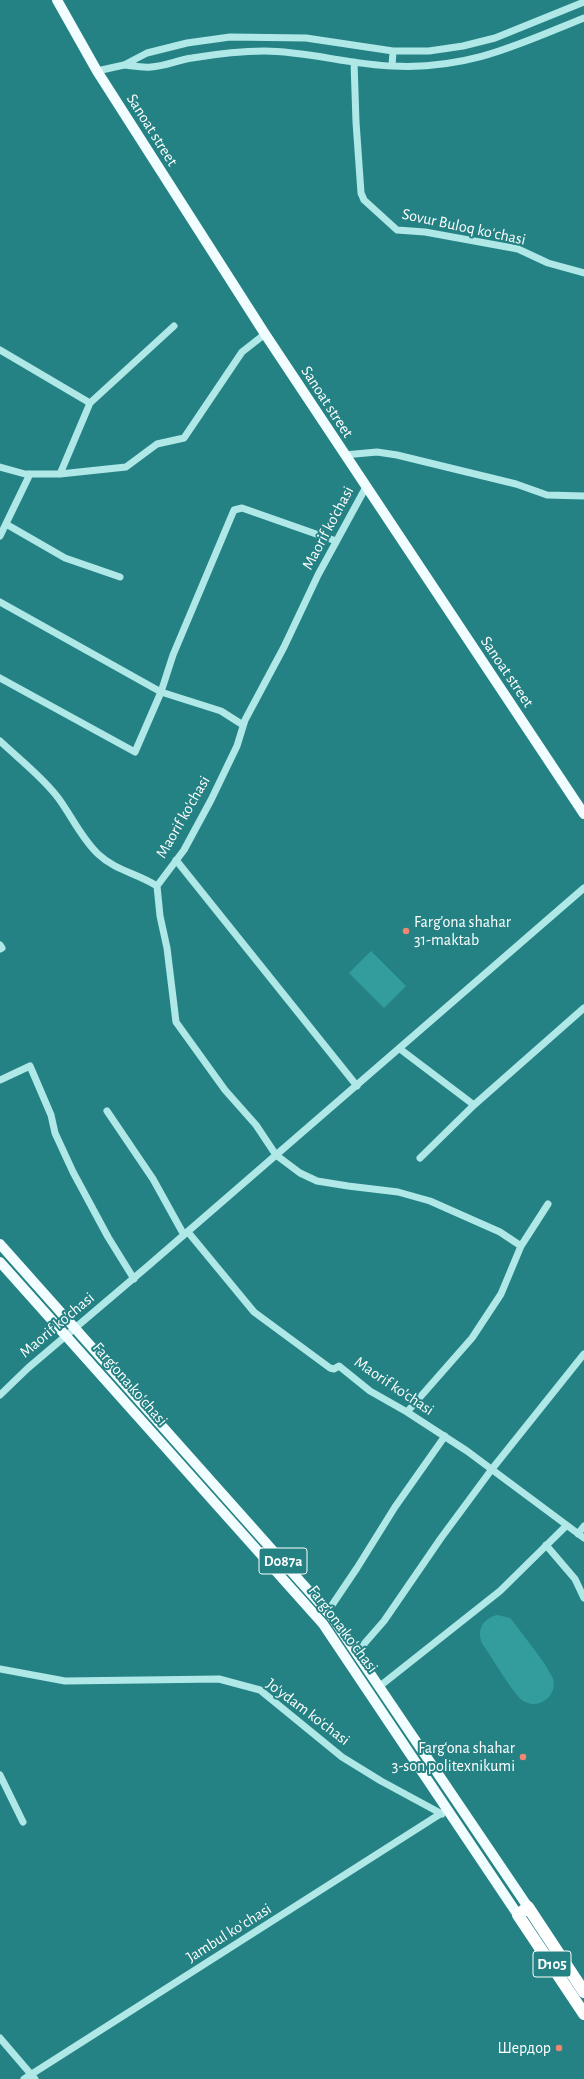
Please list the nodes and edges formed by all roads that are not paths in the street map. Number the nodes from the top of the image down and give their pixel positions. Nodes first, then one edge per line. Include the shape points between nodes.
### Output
1 (57, 0) edge
2 (584, 2) edge
3 (584, 18) edge
4 (393, 51) junction
5 (354, 62) junction
6 (124, 65) junction
7 (392, 66) junction
8 (97, 70) junction
9 (584, 273) edge
10 (174, 326) dead end
11 (265, 334) junction
12 (0, 350) edge
13 (90, 403) junction
14 (344, 455) junction
15 (0, 467) edge
16 (30, 474) junction
17 (60, 474) junction
18 (366, 487) junction
19 (584, 496) edge
20 (6, 524) junction
21 (0, 536) edge
22 (336, 541) junction
23 (120, 576) dead end
24 (0, 602) edge
25 (0, 678) edge
26 (161, 692) junction
27 (243, 725) junction
28 (0, 741) edge
29 (584, 814) edge
30 (176, 860) junction
31 (157, 886) junction
32 (584, 888) edge
33 (0, 945) edge
34 (0, 949) edge
35 (584, 1008) edge
36 (400, 1049) junction
37 (0, 1080) edge
38 (357, 1086) junction
39 (474, 1105) junction
40 (107, 1111) dead end
41 (276, 1155) junction
42 (420, 1158) dead end
43 (548, 1204) dead end
44 (186, 1233) junction
45 (0, 1244) edge
46 (521, 1246) junction
47 (0, 1262) edge
48 (134, 1279) junction
49 (75, 1329) junction
50 (66, 1336) junction
51 (584, 1354) edge
52 (0, 1395) edge
53 (407, 1412) junction
54 (445, 1436) junction
55 (492, 1469) junction
56 (566, 1526) junction
57 (584, 1526) edge
58 (581, 1536) edge
59 (546, 1546) junction
60 (584, 1598) edge
61 (328, 1611) junction
62 (357, 1652) junction
63 (0, 1669) edge
64 (380, 1686) junction
65 (0, 1775) edge
66 (445, 1811) junction
67 (23, 1822) dead end
68 (523, 1911) junction
69 (584, 1992) edge
70 (584, 2014) edge
71 (0, 2038) edge
72 (30, 2078) edge

1 - 8 main road, Sanoat street
2 - 4 street via 495,38 429,51
3 - 7 street via 500,52 466,61 430,67
4 - 6 street via 306,38 230,37 187,43 147,53
4 - 7 street
5 - 6 street via 304,53 265,51 190,58 151,68
5 - 7 street
5 - 9 street, Sovur Buloq koʻchasi via 361,193 364,200 386,222 405,232 424,232 518,249 548,263
6 - 8 street
8 - 11 main road, Sanoat street
10 - 13 street
11 - 14 main road, Sanoat street
11 - 17 street via 242,352 184,438 157,444 126,467
12 - 13 street
13 - 17 street
14 - 18 main road, Sanoat street
14 - 19 street via 377,452 398,455 516,484 547,495
15 - 16 street
16 - 17 street
16 - 20 street
18 - 22 street, Maorif ko'chasi
18 - 29 main road, Sanoat street
20 - 21 street
20 - 23 street via 65,558
22 - 26 street via 242,508 234,510 173,655
22 - 27 street, Maorif ko'chasi
24 - 26 street
25 - 26 street via 135,752
26 - 27 street via 221,711
27 - 30 street, Maorif ko'chasi via 237,746 211,800
28 - 31 street via 59,798 98,854 118,869 144,878
30 - 31 street, Maorif ko'chasi
30 - 38 street
31 - 41 street via 176,1022 225,1090 256,1125
32 - 36 street, Maorif ko'chasi
33 - 34 street
35 - 39 street
36 - 38 street, Maorif ko'chasi
36 - 39 street
37 - 48 street via 30,1066 51,1115 55,1133 73,1172
38 - 41 street, Maorif ko'chasi
39 - 42 street
40 - 44 street
41 - 44 street, Maorif ko'chasi
41 - 46 street via 300,1173 317,1180 398,1192 430,1201 500,1232
43 - 46 street
44 - 48 street, Maorif ko'chasi
44 - 53 street, Maorif ko'chasi via 254,1312 330,1368 340,1366 370,1391
45 - 49 main road, Fargʻona koʻchasi / D087a
46 - 53 street via 502,1294 472,1338
47 - 50 main road, Fargʻona koʻchasi / D087a
48 - 49 street, Maorif ko'chasi
49 - 50 street, Maorif ko'chasi
49 - 61 main road, Fargʻona koʻchasi / D087a
50 - 52 street, Maorif ko'chasi
50 - 66 main road, Fargʻona koʻchasi / D087a via 323,1624
51 - 55 street
53 - 54 street, Maorif ko'chasi
54 - 55 street, Maorif ko'chasi
54 - 61 street via 395,1507
55 - 56 street, Maorif ko'chasi
55 - 62 street via 384,1621
56 - 58 street, Maorif ko'chasi
56 - 59 street
57 - 58 street
59 - 60 street via 575,1579
59 - 64 street via 500,1591
61 - 62 main road, Fargʻona koʻchasi / D087a
62 - 64 main road, Fargʻona koʻchasi / D087a
63 - 66 street, Jo'ydam ko'chasi via 65,1681 219,1679 260,1690 342,1757 381,1781
64 - 68 main road, Fargʻona koʻchasi / D087a
65 - 67 street
66 - 68 main road, Fargʻona koʻchasi / D087a
66 - 72 street, Jambul koʻchasi
68 - 69 highway, Fargʻona koʻchasi / D105
68 - 70 highway, Fargʻona koʻchasi / D105
71 - 72 street

